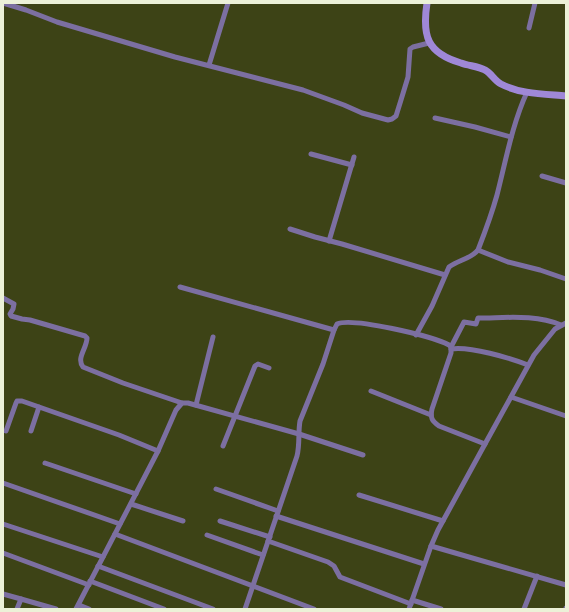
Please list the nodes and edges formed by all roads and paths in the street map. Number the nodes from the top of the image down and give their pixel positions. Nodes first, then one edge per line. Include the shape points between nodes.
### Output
1 (3, 3) edge
2 (228, 3) edge
3 (427, 3) edge
4 (535, 3) edge
5 (529, 28) dead end
6 (427, 43) junction
7 (209, 65) junction
8 (527, 92) junction
9 (566, 96) edge
10 (435, 118) dead end
11 (511, 137) junction
12 (312, 154) dead end
13 (354, 157) dead end
14 (352, 165) junction
15 (542, 176) dead end
16 (566, 183) edge
17 (290, 228) dead end
18 (329, 241) junction
19 (478, 250) junction
20 (445, 275) junction
21 (566, 279) edge
22 (180, 287) dead end
23 (3, 298) edge
24 (563, 324) edge
25 (334, 330) junction
26 (416, 335) junction
27 (213, 337) dead end
28 (451, 348) junction
29 (528, 365) junction
30 (269, 368) dead end
31 (371, 391) dead end
32 (511, 397) junction
33 (182, 403) junction
34 (196, 405) junction
35 (39, 407) junction
36 (430, 415) junction
37 (235, 416) junction
38 (566, 416) edge
39 (6, 431) dead end
40 (30, 431) dead end
41 (299, 434) junction
42 (485, 444) junction
43 (223, 446) dead end
44 (158, 450) junction
45 (363, 455) dead end
46 (45, 462) dead end
47 (3, 483) edge
48 (216, 489) dead end
49 (136, 494) junction
50 (359, 495) dead end
51 (130, 504) junction
52 (277, 514) junction
53 (183, 521) dead end
54 (220, 521) dead end
55 (443, 521) junction
56 (3, 524) edge
57 (120, 524) junction
58 (115, 534) junction
59 (207, 535) dead end
60 (269, 539) junction
61 (431, 546) junction
62 (3, 553) edge
63 (263, 555) junction
64 (103, 557) junction
65 (424, 564) junction
66 (98, 566) junction
67 (537, 576) junction
68 (90, 583) junction
69 (566, 585) edge
70 (252, 586) junction
71 (3, 594) edge
72 (21, 599) junction
73 (410, 604) edge
74 (300, 606) edge
75 (78, 607) edge
76 (17, 609) edge
77 (56, 609) edge
78 (89, 609) edge
79 (164, 609) edge
80 (213, 609) edge
81 (245, 609) edge
82 (314, 609) edge
83 (440, 609) edge
84 (524, 609) edge

1 - 7 street via 57,22
2 - 7 street
3 - 6 street
4 - 5 street
6 - 7 street via 413,47 410,51 408,78 396,116 390,120 362,113 303,90
6 - 8 street via 456,62 484,69 498,82
8 - 9 street
8 - 11 street
10 - 11 street
11 - 19 street via 497,194
12 - 14 street
13 - 14 street
14 - 18 street
15 - 16 street
17 - 18 street
18 - 20 street
19 - 20 street via 472,256 454,263
19 - 21 street via 508,262
20 - 26 street
22 - 25 street
23 - 33 street via 14,304 11,316 85,336 87,342 80,360 84,367
24 - 28 street via 536,318 478,318 476,324 464,322
24 - 29 street via 547,337
25 - 26 street via 337,324 350,323
25 - 41 street via 300,421
26 - 28 street via 445,343
27 - 34 street
28 - 29 street via 512,359
28 - 36 street
29 - 32 street
30 - 37 street via 258,364 255,366
31 - 36 street
32 - 38 street
32 - 42 street
33 - 34 street
33 - 44 street via 176,410
34 - 37 street
35 - 39 street via 17,401
35 - 40 street
35 - 44 street
36 - 42 street via 433,422 439,426
37 - 41 street
37 - 43 street
41 - 45 street
41 - 52 street via 297,456
42 - 55 street
44 - 49 street
46 - 49 street
47 - 57 street
48 - 52 street
49 - 51 street
50 - 55 street
51 - 53 street
51 - 57 street
52 - 60 street
52 - 65 street
54 - 60 street
55 - 61 street
56 - 64 street
57 - 58 street
58 - 64 street
58 - 70 street
59 - 63 street
60 - 63 street
60 - 73 street via 328,562 334,566 340,577
61 - 65 street
61 - 67 street
62 - 68 street
63 - 70 street
64 - 66 street
65 - 73 street
66 - 68 street
66 - 80 street
67 - 69 street
67 - 84 street
68 - 75 street
68 - 79 street
70 - 74 street
70 - 81 street
71 - 72 street
72 - 76 street
72 - 77 street
73 - 83 street
74 - 82 street
75 - 78 street

